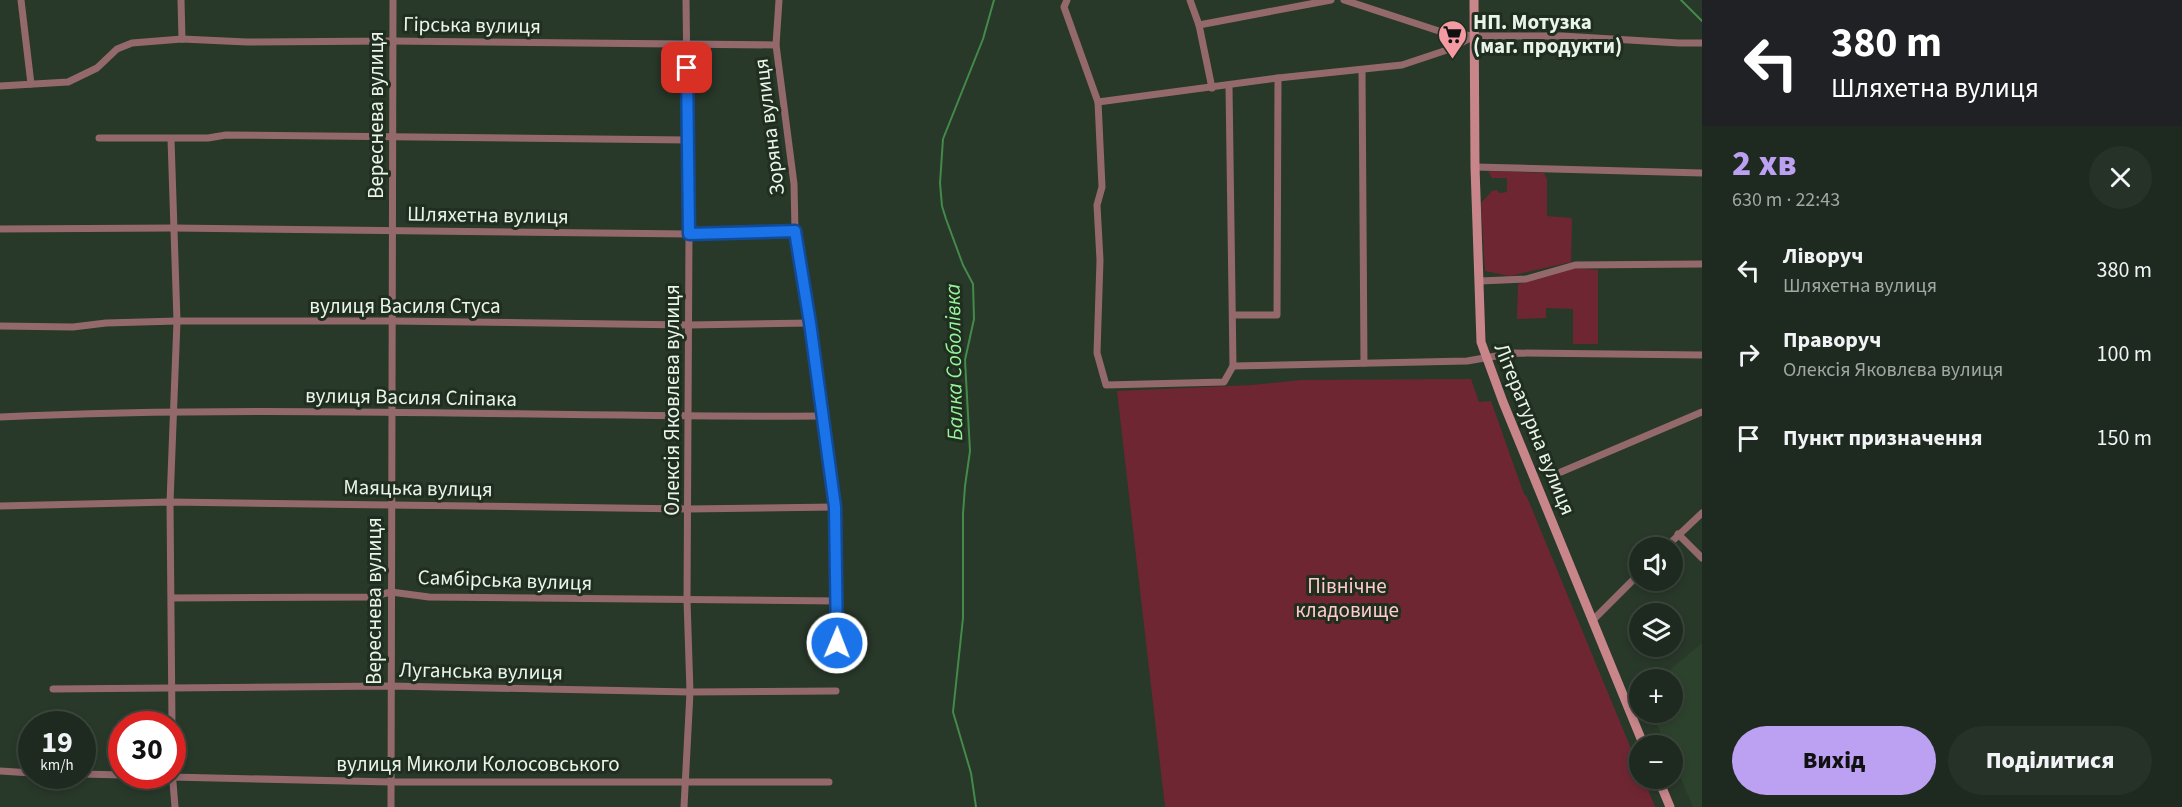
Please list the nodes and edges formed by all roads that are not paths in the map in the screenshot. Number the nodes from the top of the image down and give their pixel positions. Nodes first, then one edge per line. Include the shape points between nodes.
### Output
1 (21, 0) edge
2 (181, 0) edge
3 (393, 0) edge
4 (686, 0) edge
5 (779, 0) edge
6 (1067, 0) edge
7 (1190, 0) edge
8 (1331, 0) edge
9 (1344, 0) edge
10 (1474, 0) edge
11 (1198, 24) junction
12 (1474, 36) junction
13 (183, 39) junction
14 (392, 41) junction
15 (1702, 43) edge
16 (687, 44) junction
17 (776, 45) junction
18 (1362, 70) junction
19 (1278, 78) junction
20 (31, 84) junction
21 (0, 86) edge
22 (1229, 86) junction
23 (1212, 88) junction
24 (1098, 102) junction
25 (392, 137) junction
26 (99, 138) dead end
27 (171, 139) junction
28 (687, 140) junction
29 (1475, 167) junction
30 (1702, 173) edge
31 (172, 228) junction
32 (0, 229) edge
33 (391, 230) junction
34 (795, 231) junction
35 (689, 234) junction
36 (1702, 264) edge
37 (1480, 281) junction
38 (1233, 315) junction
39 (177, 321) junction
40 (391, 321) junction
41 (810, 323) junction
42 (688, 325) junction
43 (0, 326) edge
44 (1702, 355) edge
45 (1486, 357) junction
46 (1364, 363) junction
47 (1233, 366) junction
48 (172, 412) junction
49 (1702, 412) edge
50 (391, 413) junction
51 (822, 416) junction
52 (0, 417) edge
53 (689, 417) junction
54 (1561, 472) dead end
55 (170, 502) junction
56 (390, 503) junction
57 (0, 506) edge
58 (835, 507) junction
59 (688, 509) junction
60 (1702, 513) edge
61 (1678, 534) junction
62 (1675, 537) edge
63 (1702, 558) edge
64 (1629, 584) edge
65 (391, 592) junction
66 (172, 598) junction
67 (687, 600) junction
68 (838, 601) junction
69 (1593, 620) junction
70 (837, 643) dead end
71 (390, 686) junction
72 (53, 689) dead end
73 (171, 689) junction
74 (836, 691) dead end
75 (690, 692) junction
76 (172, 711) edge
77 (1640, 735) edge
78 (0, 771) edge
79 (18, 772) edge
80 (186, 774) edge
81 (685, 781) junction
82 (391, 782) junction
83 (829, 782) dead end
84 (174, 789) edge
85 (1663, 789) edge
86 (683, 804) edge
87 (175, 807) edge
88 (391, 807) edge
89 (1670, 807) edge

1 - 20 street
2 - 13 street
3 - 14 street, Вереснева вулиця
4 - 16 street, Олексія Яковлєва вулиця
5 - 17 street, Зоряна вулиця
6 - 24 street via 1064,7
7 - 11 street
8 - 11 street
9 - 12 street via 1445,33
10 - 12 street, Літературна вулиця
11 - 23 street
12 - 15 street
12 - 18 street via 1426,59
12 - 29 street, Літературна вулиця
13 - 14 street, Гірська вулиця
13 - 20 street, Гірська вулиця via 132,43 117,49 97,68 76,79
14 - 16 street, Гірська вулиця
14 - 25 street, Вереснева вулиця
16 - 17 street, Гірська вулиця
16 - 28 street, Олексія Яковлєва вулиця
17 - 34 street, Зоряна вулиця via 794,184
18 - 19 street
18 - 46 street
19 - 22 street
19 - 38 street via 1277,315
20 - 21 street, Гірська вулиця
22 - 23 street
22 - 38 street
23 - 24 street
24 - 47 street via 1102,187 1097,205 1097,353 1106,385 1224,382
25 - 27 street via 226,135
25 - 28 street
25 - 33 street, Вереснева вулиця
26 - 27 street
27 - 31 street
28 - 35 street, Олексія Яковлєва вулиця
29 - 30 street
29 - 37 street, Літературна вулиця
31 - 32 street, Шляхетна вулиця
31 - 33 street, Шляхетна вулиця
31 - 39 street
33 - 35 street, Шляхетна вулиця
33 - 40 street, Вереснева вулиця
34 - 35 street, Шляхетна вулиця
34 - 41 street, Зоряна вулиця
35 - 42 street, Олексія Яковлєва вулиця
36 - 37 street via 1575,265 1526,279
37 - 45 street, Літературна вулиця via 1479,321
38 - 47 street
39 - 40 street, вулиця Василя Стуса
39 - 43 street, вулиця Василя Стуса via 73,327
39 - 48 street
40 - 42 street, вулиця Василя Стуса
40 - 50 street, Вереснева вулиця
41 - 42 street, вулиця Василя Стуса
41 - 51 street, Зоряна вулиця
42 - 53 street, Олексія Яковлєва вулиця
44 - 45 street via 1514,353
45 - 46 street via 1467,361
45 - 69 street, Літературна вулиця
46 - 47 street
48 - 50 street, вулиця Василя Сліпака
48 - 52 street, вулиця Василя Сліпака
48 - 55 street
49 - 54 street
50 - 53 street, вулиця Василя Сліпака
50 - 56 street, Вереснева вулиця
51 - 53 street, вулиця Василя Сліпака
51 - 58 street, Зоряна вулиця
53 - 59 street, Олексія Яковлєва вулиця
55 - 56 street, Маяцька вулиця
55 - 57 street, Маяцька вулиця
55 - 66 street
56 - 59 street, Маяцька вулиця
56 - 65 street, Вереснева вулиця
58 - 59 street, Маяцька вулиця
58 - 68 street, Зоряна вулиця
59 - 67 street, Олексія Яковлєва вулиця
60 - 61 street
61 - 62 street
61 - 63 street
64 - 69 street
65 - 66 street, Самбірська вулиця via 370,597
65 - 67 street, Самбірська вулиця via 429,597
65 - 71 street, Вереснева вулиця
66 - 73 street
67 - 68 street, Самбірська вулиця
67 - 75 street, Олексія Яковлєва вулиця
68 - 70 street, Зоряна вулиця
69 - 77 street, Літературна вулиця
71 - 73 street, Луганська вулиця
71 - 75 street, Луганська вулиця
71 - 82 street, Вереснева вулиця
72 - 73 street, Луганська вулиця
73 - 76 street
74 - 75 street, Луганська вулиця
75 - 81 street, Олексія Яковлєва вулиця
78 - 79 street
80 - 82 street, вулиця Миколи Колосовського
81 - 82 street, вулиця Миколи Колосовського
81 - 83 street, вулиця Миколи Колосовського
81 - 86 street, Олексія Яковлєва вулиця
82 - 88 street, Вереснева вулиця
84 - 87 street
85 - 89 street

